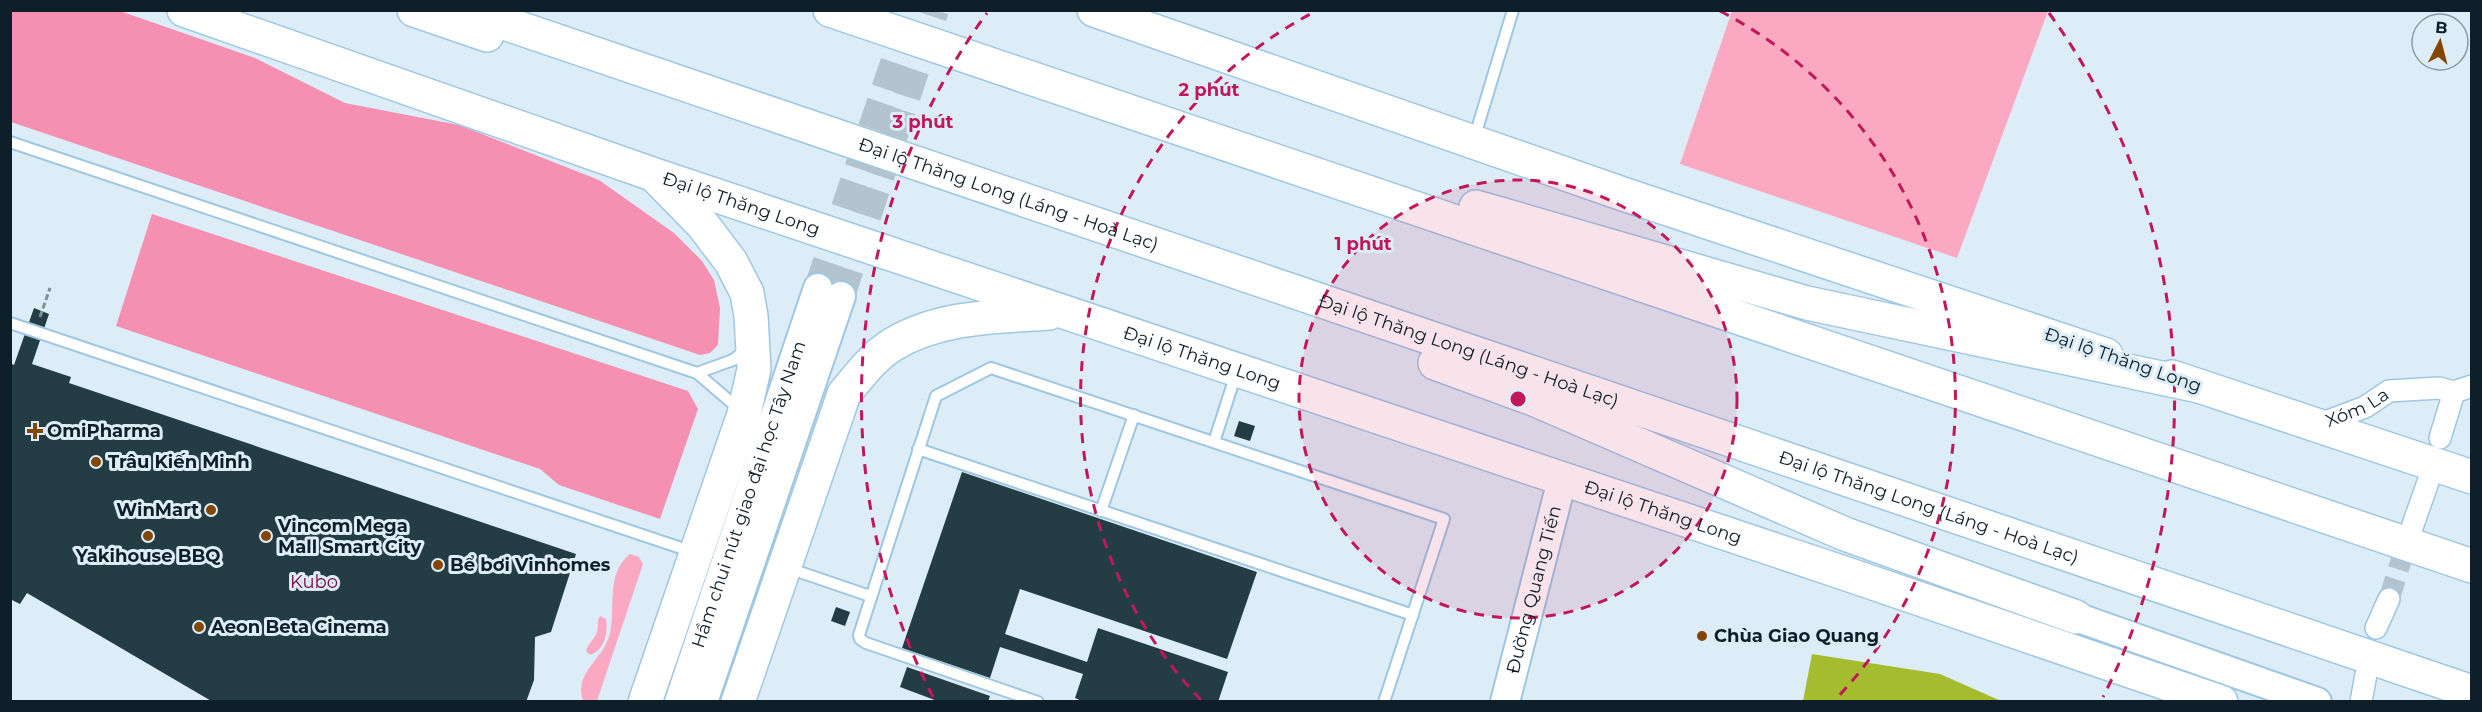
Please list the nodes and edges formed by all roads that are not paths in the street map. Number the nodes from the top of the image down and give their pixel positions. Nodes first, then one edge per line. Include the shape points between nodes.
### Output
1 (184, 10) edge
2 (414, 10) edge
3 (466, 10) edge
4 (830, 10) edge
5 (1094, 10) edge
6 (1514, 10) edge
7 (1135, 18) edge
8 (1051, 85) junction
9 (771, 115) junction
10 (1473, 141) junction
11 (10, 142) edge
12 (655, 175) junction
13 (952, 176) junction
14 (1063, 312) junction
15 (10, 323) edge
16 (753, 345) junction
17 (1237, 370) junction
18 (698, 373) junction
19 (2199, 386) junction
20 (2463, 389) edge
21 (744, 414) junction
22 (1134, 415) junction
23 (2315, 426) junction
24 (2440, 438) dead end
25 (1214, 442) junction
26 (918, 449) junction
27 (2472, 477) edge
28 (1562, 480) junction
29 (2428, 482) dead end
30 (1101, 511) junction
31 (2408, 539) tunnel mouth
32 (695, 553) junction
33 (2472, 566) edge
34 (784, 567) junction
35 (1838, 571) junction
36 (870, 596) junction
37 (2389, 599) tunnel mouth
38 (1413, 615) junction
39 (2076, 617) junction
40 (2376, 628) dead end
41 (2366, 674) dead end
42 (2472, 692) edge
43 (645, 702) edge
44 (679, 702) edge
45 (703, 702) edge
46 (738, 702) edge
47 (1038, 702) edge
48 (1384, 702) edge
49 (1505, 702) edge
50 (2221, 702) edge
51 (2317, 702) edge
52 (2361, 702) edge

1 - 12 main road, Đại lộ Thăng Long
2 - 9 main road via 654,92
3 - 9 main road, Đại lộ Thăng Long (Láng - Hoà Lạc)
4 - 8 main road
5 - 7 main road, Đại lộ Thăng Long
6 - 10 lane
7 - 10 main road, Đại lộ Thăng Long
8 - 19 main road via 1187,114 1407,189 1807,303
8 - 33 main road
9 - 13 main road, Đại lộ Thăng Long (Láng - Hoà Lạc)
10 - 19 main road, Đại lộ Thăng Long
11 - 18 lane
12 - 14 main road, Đại lộ Thăng Long
12 - 16 main road via 703,225 731,262 747,293
13 - 39 main road via 1174,267 1536,400 1845,534
13 - 42 main road, Đại lộ Thăng Long (Láng - Hoà Lạc)
14 - 17 main road, Đại lộ Thăng Long
14 - 34 main road via 961,320 892,345 864,369 844,394
15 - 32 lane
16 - 18 lane via 733,360
16 - 21 main road via 754,369
17 - 25 lane
17 - 28 main road, Đại lộ Thăng Long
18 - 21 lane
19 - 23 main road, Đại lộ Thăng Long
20 - 23 street, Xóm La via 2390,391 2366,407
20 - 24 street
21 - 32 main road
22 - 25 lane
22 - 26 lane via 992,368 936,396
22 - 30 lane
23 - 27 main road, Đại lộ Thăng Long
25 - 38 lane via 1444,519
26 - 30 lane
26 - 36 lane
28 - 35 main road, Đại lộ Thăng Long
28 - 49 street, Đường Quang Tiến
29 - 31 street
30 - 38 lane
32 - 43 main road
34 - 36 lane
34 - 46 main road
35 - 39 main road
35 - 50 main road, Đại lộ Thăng Long
36 - 47 lane via 859,635 866,643
37 - 40 street
38 - 48 lane
39 - 51 street
41 - 52 street
44 - 45 street, Hầm chui nút giao đại học Tây Nam via 829,292

